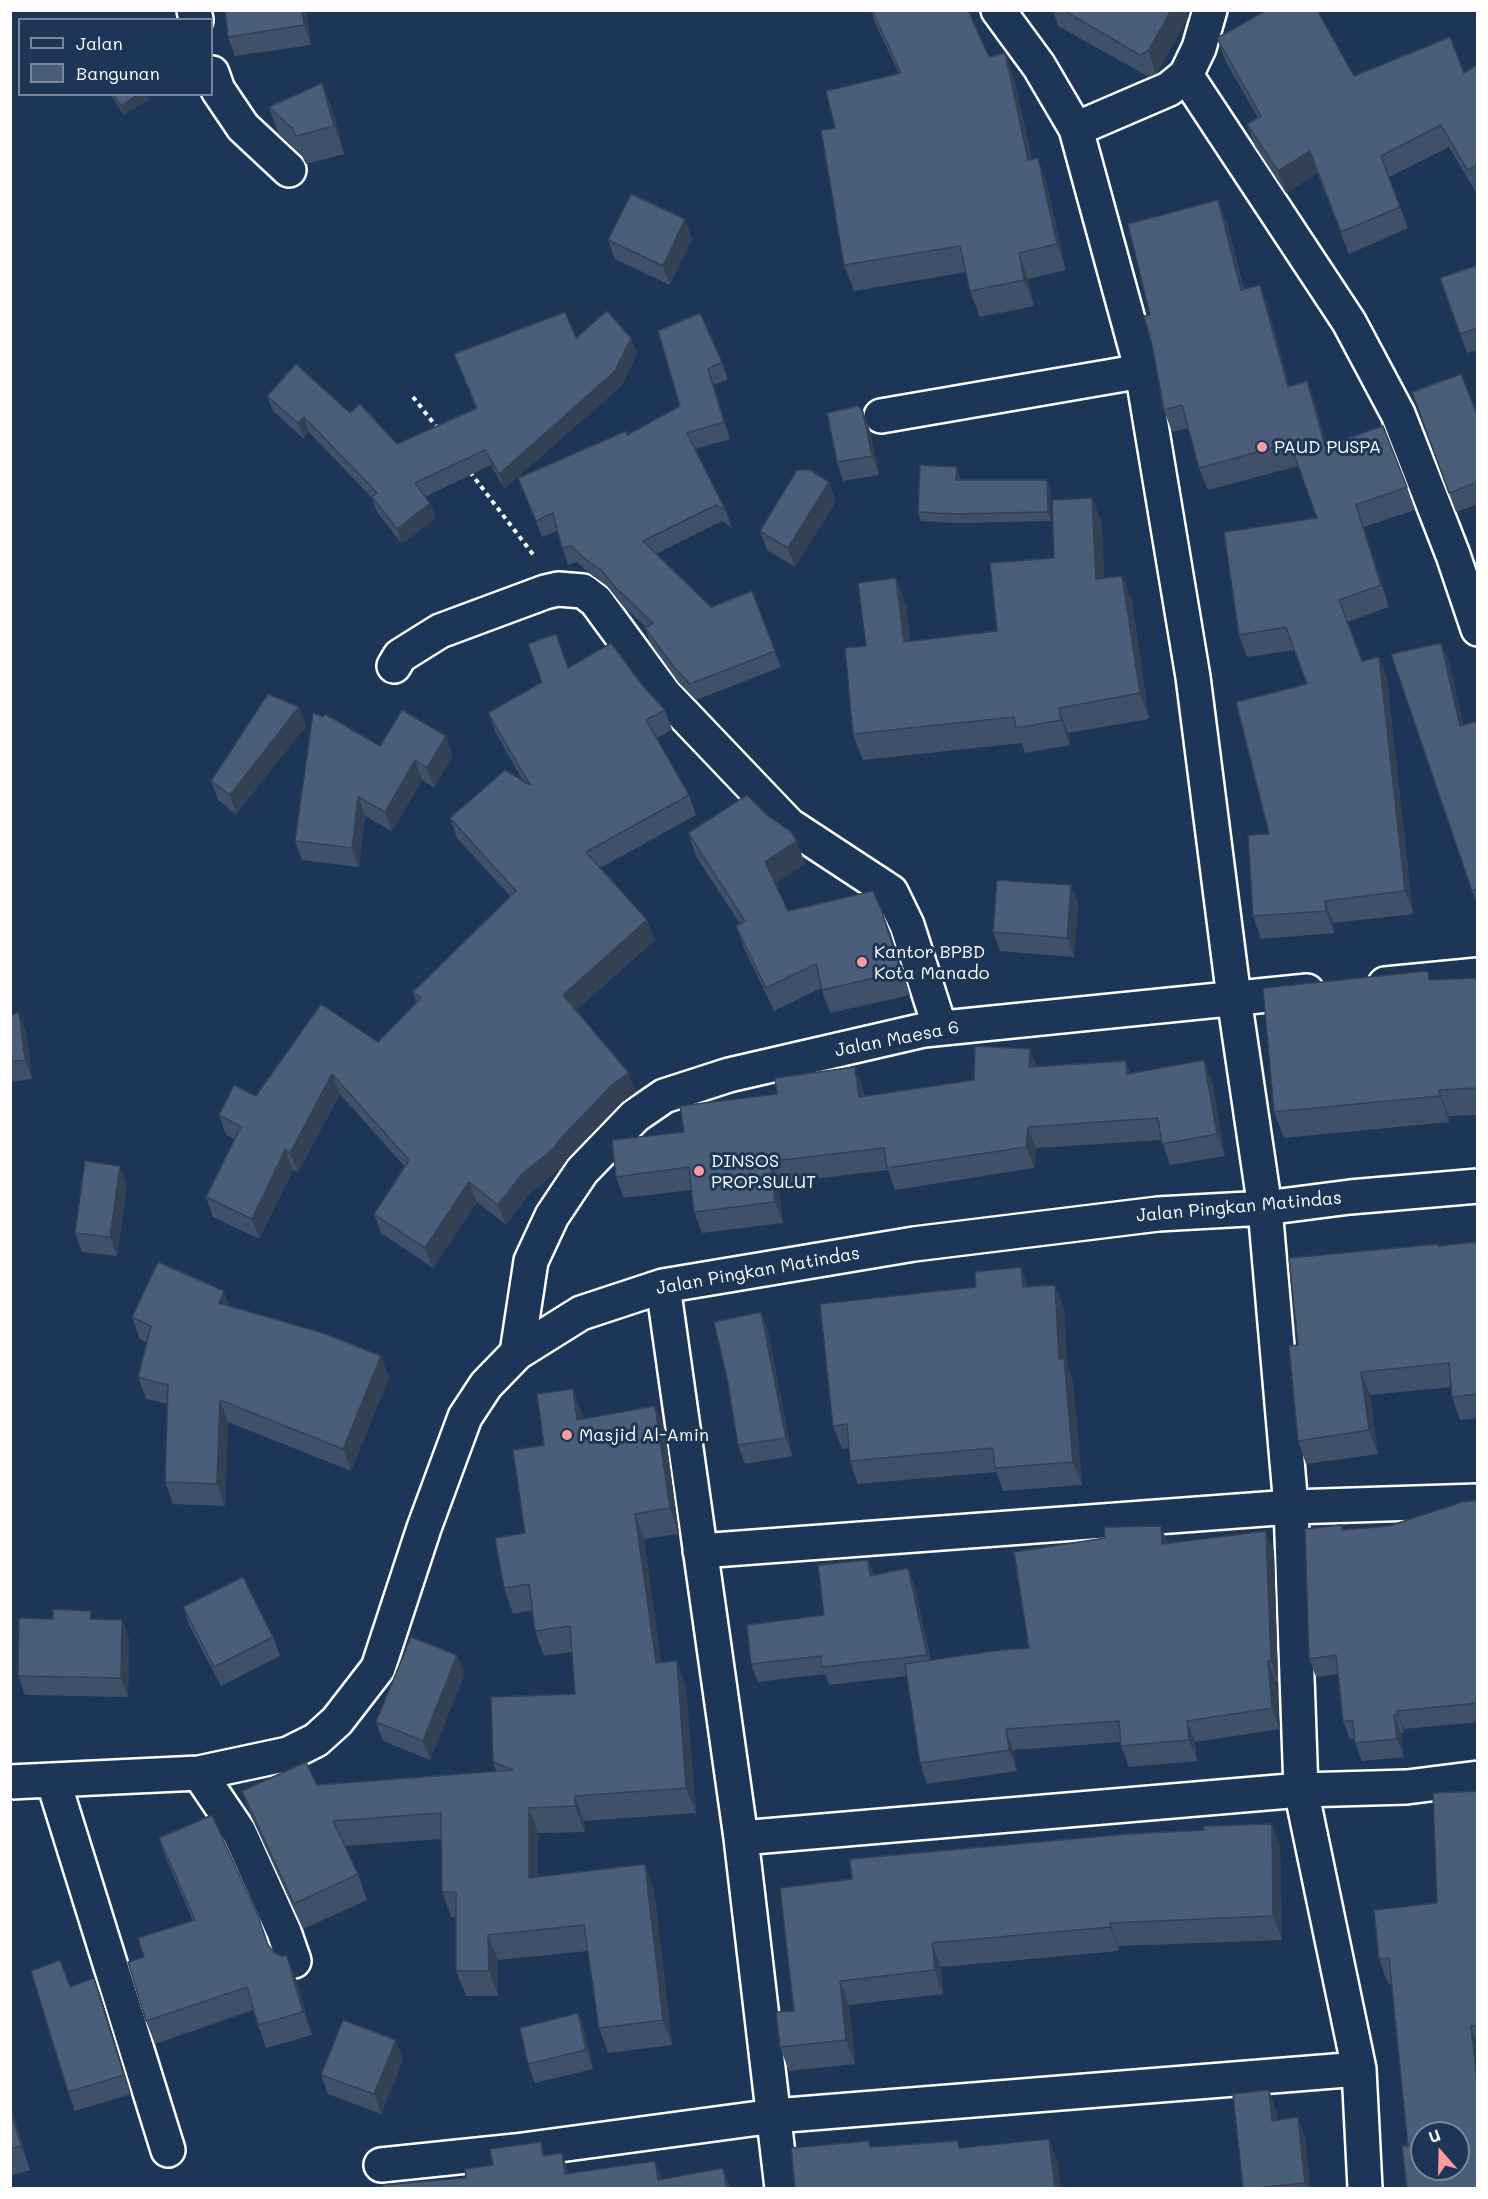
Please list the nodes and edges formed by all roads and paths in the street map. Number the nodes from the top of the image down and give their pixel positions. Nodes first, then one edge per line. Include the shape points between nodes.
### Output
1 (998, 10) edge
2 (1210, 10) edge
3 (1186, 75) junction
4 (213, 76) edge
5 (1076, 129) junction
6 (289, 170) dead end
7 (1142, 371) junction
8 (413, 396) dead end
9 (881, 416) dead end
10 (441, 433) edge
11 (469, 470) edge
12 (558, 589) junction
13 (1478, 629) edge
14 (394, 666) dead end
15 (1478, 975) edge
16 (1234, 998) junction
17 (940, 1028) junction
18 (1478, 1186) edge
19 (1265, 1208) junction
20 (663, 1286) junction
21 (517, 1353) junction
22 (1478, 1501) edge
23 (1291, 1507) junction
24 (700, 1551) junction
25 (199, 1773) junction
26 (1478, 1778) edge
27 (53, 1780) junction
28 (10, 1782) edge
29 (1301, 1790) junction
30 (741, 1838) junction
31 (294, 1961) dead end
32 (1359, 2069) junction
33 (774, 2116) junction
34 (168, 2150) dead end
35 (381, 2165) dead end
36 (782, 2188) edge
37 (1365, 2188) edge

1 - 5 street via 1039,66
2 - 3 street
3 - 5 street via 1169,89
3 - 13 street via 1349,322 1398,414
4 - 6 street via 243,127
5 - 7 street
7 - 9 street
7 - 16 street via 1193,677
8 - 10 path
11 - 12 path
12 - 14 street via 440,631 400,656
12 - 17 street via 583,591 596,600 665,695 789,825 891,892 908,925
15 - 16 street, Jalan Maesa 6
16 - 17 street, Jalan Maesa 6
16 - 19 street
17 - 21 street, Jalan Maesa 6 via 729,1075 664,1096 635,1116 582,1171 552,1216 531,1261
18 - 19 street, Jalan Pingkan Matindas
19 - 20 street, Jalan Pingkan Matindas via 1158,1214 914,1244
19 - 23 street
20 - 21 street, Jalan Pingkan Matindas via 581,1313
20 - 24 street
21 - 25 street, Jalan Pingkan Matindas via 486,1385 465,1417 378,1668 360,1694 316,1740 288,1754
22 - 23 street
23 - 24 street
23 - 29 street
24 - 30 street
25 - 27 street, Jalan Pingkan Matindas
25 - 31 street via 239,1832
26 - 29 street via 1407,1787
27 - 28 street, Jalan Pingkan Matindas
27 - 34 street
29 - 30 street
29 - 32 street
30 - 33 street
32 - 33 street
32 - 37 street
33 - 35 street
33 - 36 street

